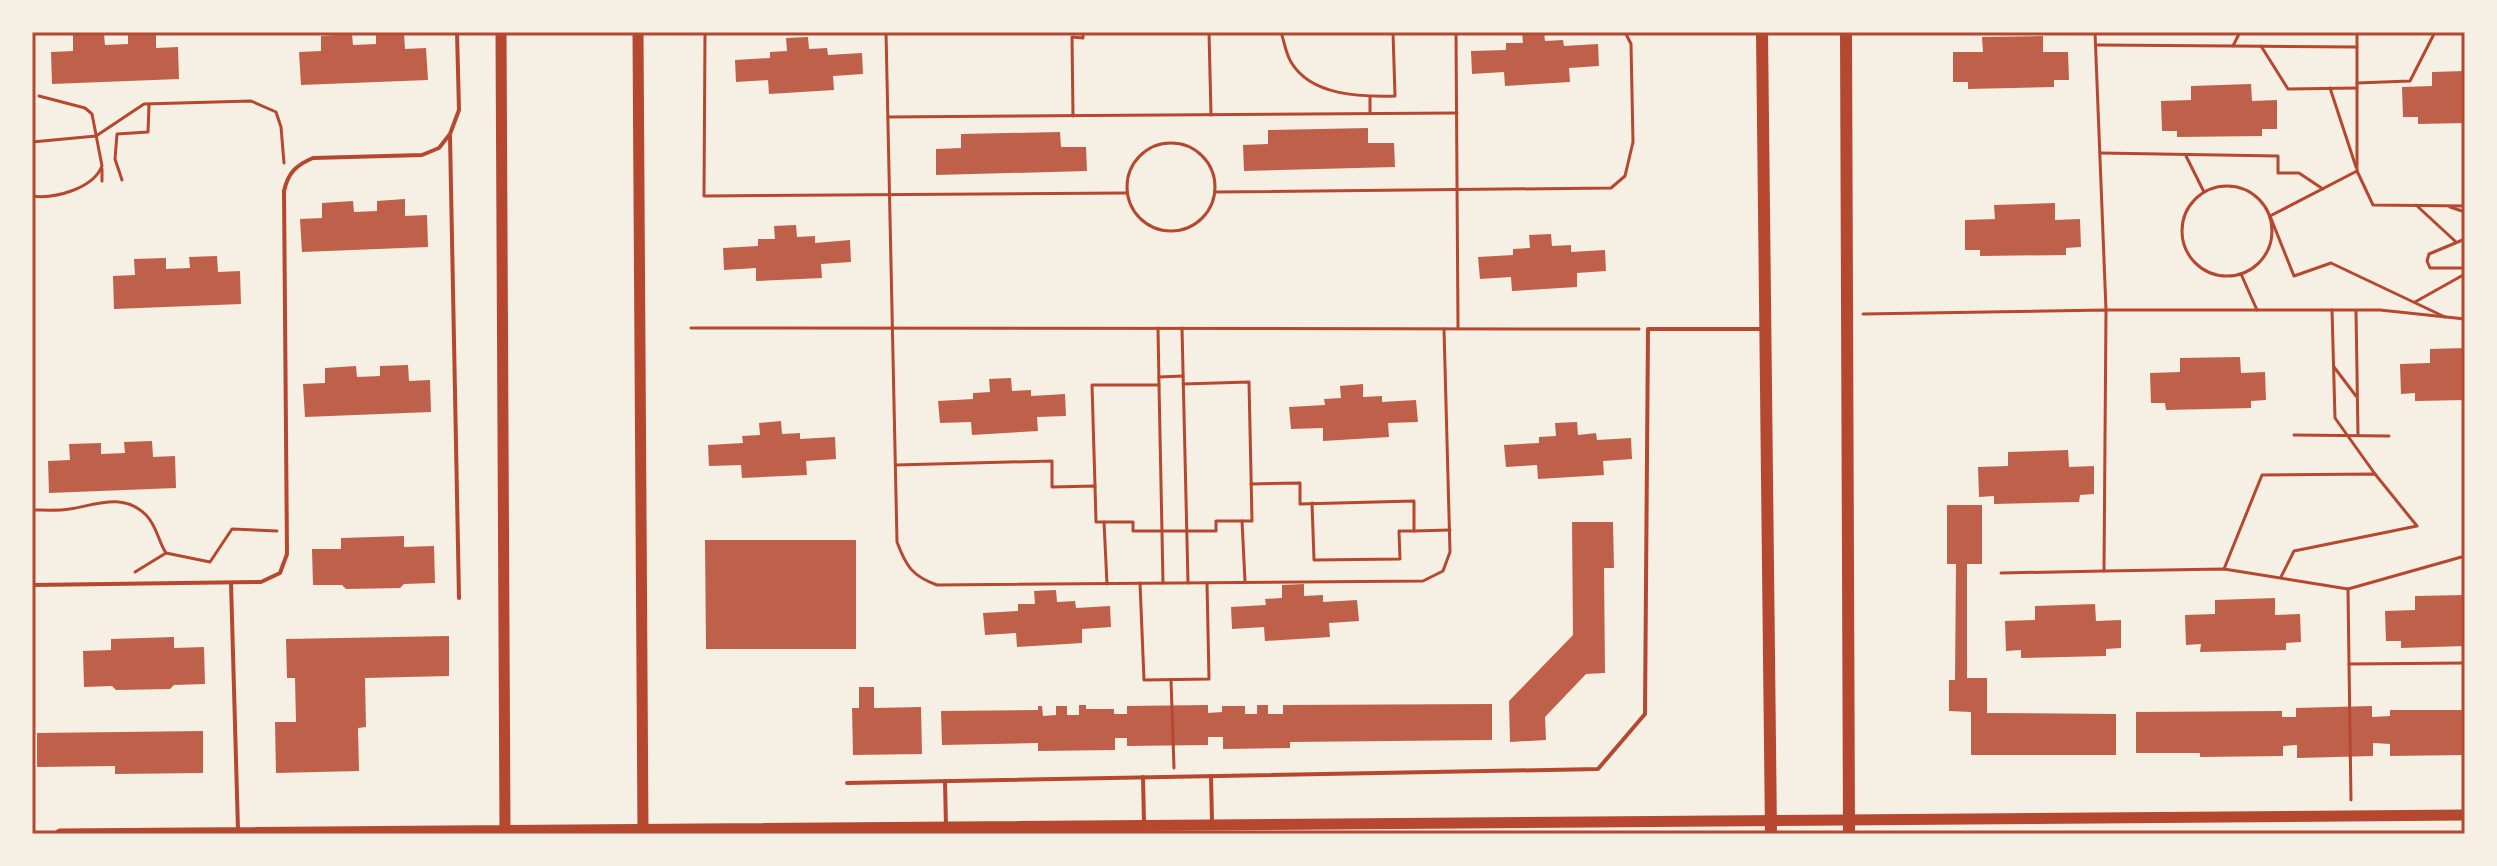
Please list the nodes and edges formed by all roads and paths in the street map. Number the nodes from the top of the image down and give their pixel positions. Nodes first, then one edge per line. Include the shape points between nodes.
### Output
1 (457, 32) edge
2 (501, 32) edge
3 (638, 32) edge
4 (705, 32) edge
5 (886, 32) edge
6 (1083, 32) edge
7 (1209, 32) edge
8 (1281, 32) edge
9 (1393, 32) edge
10 (1456, 32) edge
11 (1625, 32) edge
12 (1762, 32) edge
13 (1846, 32) edge
14 (2095, 32) edge
15 (2240, 32) edge
16 (2357, 32) edge
17 (2435, 32) edge
18 (2096, 45) junction
19 (2233, 46) junction
20 (2261, 46) junction
21 (2357, 47) junction
22 (2357, 85) junction
23 (2330, 88) junction
24 (39, 96) dead end
25 (1370, 97) junction
26 (149, 104) junction
27 (1370, 113) junction
28 (1457, 113) junction
29 (1211, 115) junction
30 (1073, 116) junction
31 (888, 117) junction
32 (450, 134) junction
33 (96, 136) junction
34 (32, 142) edge
35 (2100, 153) junction
36 (2185, 154) junction
37 (102, 166) junction
38 (2357, 171) junction
39 (122, 180) dead end
40 (102, 181) dead end
41 (286, 184) junction
42 (1457, 189) junction
43 (2323, 189) junction
44 (1215, 192) junction
45 (2204, 192) junction
46 (1126, 193) junction
47 (32, 196) edge
48 (890, 196) junction
49 (2416, 205) junction
50 (2447, 206) junction
51 (2465, 206) edge
52 (2465, 212) edge
53 (2270, 216) junction
54 (2465, 239) edge
55 (2456, 242) junction
56 (2465, 268) edge
57 (2241, 274) junction
58 (2465, 274) edge
59 (2415, 302) junction
60 (2106, 310) junction
61 (2257, 310) junction
62 (2332, 310) junction
63 (2356, 310) junction
64 (1847, 314) junction
65 (2448, 319) junction
66 (2465, 319) edge
67 (691, 328) dead end
68 (1158, 328) junction
69 (1182, 328) junction
70 (893, 329) junction
71 (1444, 329) junction
72 (1458, 329) junction
73 (1648, 329) junction
74 (1765, 329) junction
75 (2334, 367) junction
76 (1183, 376) junction
77 (1159, 377) junction
78 (1183, 384) junction
79 (1159, 385) junction
80 (2357, 397) junction
81 (2294, 435) dead end
82 (2348, 435) junction
83 (2358, 435) junction
84 (2389, 436) dead end
85 (896, 465) junction
86 (2375, 474) junction
87 (1251, 484) junction
88 (1095, 486) junction
89 (1312, 503) junction
90 (32, 510) edge
91 (1242, 521) junction
92 (1104, 522) junction
93 (1450, 530) junction
94 (287, 531) junction
95 (1162, 531) junction
96 (1187, 531) junction
97 (1414, 531) junction
98 (166, 553) junction
99 (2465, 556) edge
100 (2224, 569) junction
101 (2104, 571) junction
102 (2001, 573) dead end
103 (2281, 578) junction
104 (1245, 582) junction
105 (231, 583) junction
106 (1140, 583) junction
107 (1163, 583) junction
108 (1188, 583) junction
109 (1207, 583) junction
110 (114, 584) junction
111 (1107, 584) junction
112 (32, 585) edge
113 (2348, 589) junction
114 (459, 598) dead end
115 (2465, 663) edge
116 (2349, 664) junction
117 (1171, 680) junction
118 (1211, 776) junction
119 (1143, 777) junction
120 (1174, 777) junction
121 (945, 781) junction
122 (847, 783) dead end
123 (2465, 815) edge
124 (2351, 816) junction
125 (1212, 825) junction
126 (1144, 826) junction
127 (946, 827) junction
128 (1849, 827) edge
129 (1771, 828) edge
130 (505, 832) edge
131 (642, 832) edge
132 (238, 833) edge
133 (60, 834) edge

1 - 32 lane via 459,110
2 - 130 street
3 - 131 street
4 - 48 path via 704,196
5 - 31 path
6 - 30 path via 1083,38 1072,37
7 - 29 path
8 - 25 path via 1292,63 1310,81
9 - 25 path via 1395,96
10 - 28 path
11 - 42 path via 1631,44 1633,142 1625,176 1611,188
12 - 74 main road
13 - 64 main road
14 - 18 path
15 - 19 path
16 - 21 path
17 - 22 path via 2410,81
18 - 19 path
18 - 35 path
19 - 20 path
20 - 21 path
20 - 23 path via 2288,89
21 - 22 path
22 - 23 path
22 - 38 path
23 - 38 path
24 - 33 path via 85,108 92,114
25 - 27 path
26 - 33 path
26 - 39 path via 148,132 117,134 115,159
26 - 41 path via 251,101 276,112
27 - 28 path
27 - 29 path
28 - 42 path
29 - 30 path
30 - 31 path
31 - 48 path
32 - 41 lane via 439,148 422,155 313,158 298,164
32 - 114 lane
33 - 34 path
33 - 37 path
35 - 36 path
35 - 60 path
36 - 43 path via 2278,156 2278,173 2299,173
36 - 45 path
37 - 40 path
37 - 47 path via 99,175 63,196
38 - 43 path
38 - 49 path via 2373,205
41 - 94 lane
42 - 44 path
42 - 72 path
43 - 53 path
44 - 46 path via 1203,217 1179,231 1150,227 1139,219
44 - 46 path via 1214,177 1198,152 1170,143 1142,153 1127,178
45 - 53 path via 2237,186 2263,202
45 - 57 path via 2186,212 2183,242 2199,266 2226,276
46 - 48 path
48 - 70 path
49 - 50 path
49 - 55 path
50 - 51 path
50 - 52 path
53 - 57 path via 2271,244 2254,268
53 - 59 path via 2294,276 2331,263
54 - 55 path
55 - 56 path via 2429,254 2427,261 2430,268
57 - 61 path
58 - 59 path
59 - 65 path
60 - 61 path
60 - 64 path
60 - 101 path
61 - 62 path
62 - 63 path
62 - 75 path
63 - 65 path
63 - 80 path
64 - 128 main road
65 - 66 path
67 - 70 path
68 - 69 path
68 - 70 path
68 - 77 path
69 - 71 path
69 - 76 path
70 - 85 path
71 - 72 path
71 - 93 path
72 - 73 path
73 - 74 lane
73 - 118 lane via 1645,714 1598,769
74 - 129 main road
75 - 80 path
75 - 82 path via 2335,418
76 - 77 path
76 - 78 path
77 - 79 path
78 - 87 path via 1249,382
78 - 96 path
79 - 88 path via 1092,385
79 - 95 path
80 - 83 path
81 - 82 path
82 - 83 path
82 - 86 path
83 - 84 path
85 - 88 path via 1052,461 1052,487
85 - 111 path via 897,542 905,565 924,580 937,585
86 - 100 path via 2262,475
86 - 103 path via 2417,526 2294,551
87 - 89 path via 1300,483 1300,504
87 - 91 path via 1252,521
88 - 92 path via 1096,522
89 - 97 path via 1414,501
89 - 97 path via 1314,560 1400,559 1399,531
90 - 98 path via 70,509 106,500 131,504 146,515
91 - 96 path via 1216,521 1216,531
91 - 104 path
92 - 95 path via 1133,522 1133,531
92 - 111 path
93 - 97 path
93 - 104 path via 1443,571 1423,581
94 - 98 path via 232,529 210,562
94 - 105 lane via 280,573 261,582
95 - 96 path
95 - 107 path
96 - 108 path
98 - 110 path
99 - 113 path
100 - 101 path
100 - 103 path
101 - 102 path
103 - 113 path
104 - 109 path
105 - 110 lane
105 - 132 lane
106 - 107 path
106 - 111 path
106 - 117 path via 1144,680
107 - 108 path
108 - 109 path
109 - 117 path via 1209,679
110 - 112 lane
113 - 116 path
115 - 116 path
116 - 124 path
117 - 120 path
118 - 120 lane
118 - 125 lane
119 - 120 lane
119 - 121 lane
119 - 126 lane
121 - 122 lane
121 - 127 lane
123 - 124 street
124 - 128 street
125 - 126 street
125 - 129 street
126 - 127 street
127 - 131 street
128 - 129 street
130 - 131 street
130 - 132 street
132 - 133 street

